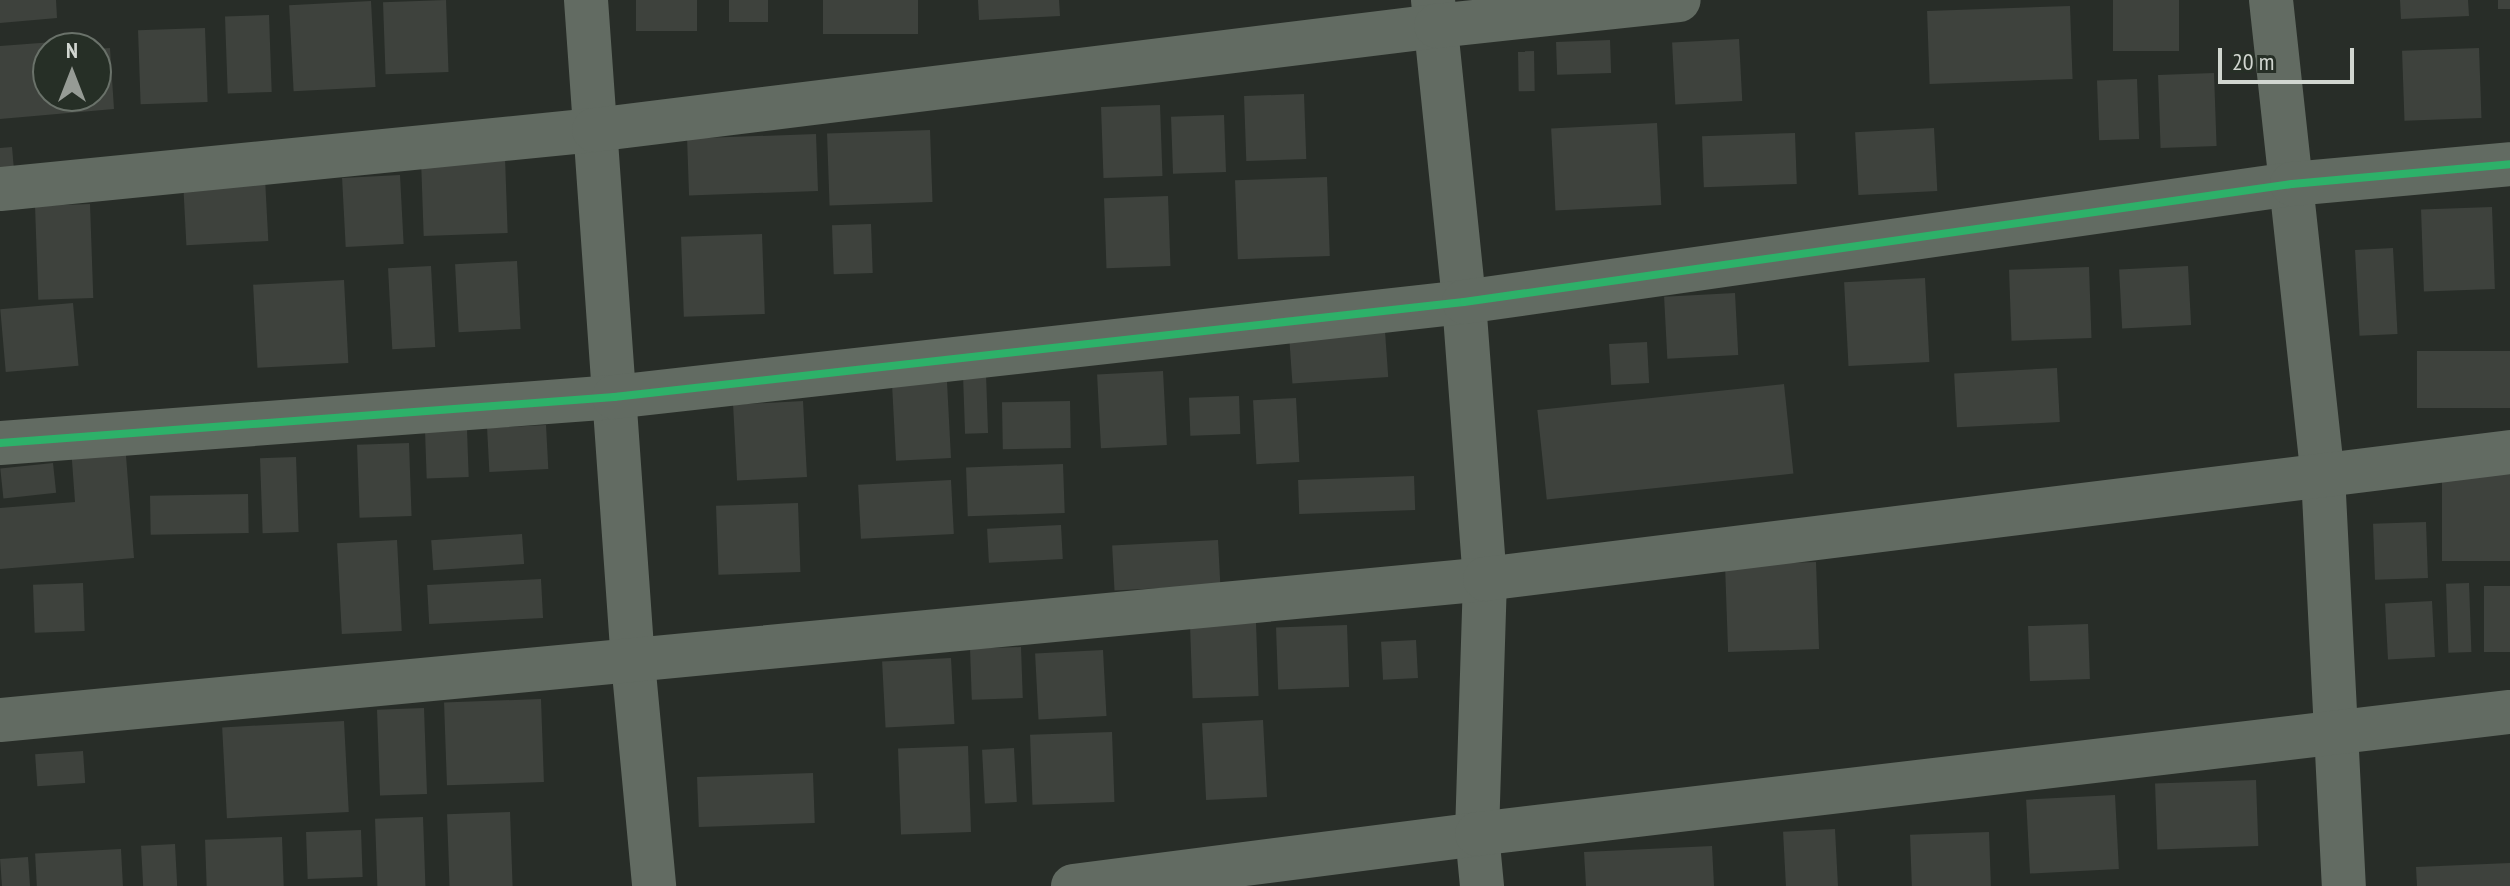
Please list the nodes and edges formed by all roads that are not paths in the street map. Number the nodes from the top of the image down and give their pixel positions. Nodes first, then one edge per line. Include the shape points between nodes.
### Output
1 (586, 0) edge
2 (1679, 0) edge
3 (2271, 0) edge
4 (1435, 13) edge
5 (594, 130) junction
6 (2510, 164) edge
7 (2292, 184) junction
8 (0, 189) edge
9 (1464, 302) junction
10 (614, 397) junction
11 (0, 443) edge
12 (2510, 452) edge
13 (2323, 475) junction
14 (1485, 579) junction
15 (633, 662) junction
16 (2510, 712) edge
17 (0, 720) edge
18 (2336, 730) junction
19 (1477, 834) junction
20 (654, 886) edge
21 (1073, 886) edge
22 (1482, 886) edge
23 (2344, 886) edge

1 - 5 street
2 - 4 street
3 - 7 street
4 - 5 street
4 - 9 street
5 - 8 street
5 - 10 street
6 - 7 street
7 - 9 street
7 - 13 street
9 - 10 street
9 - 14 street
10 - 11 street
10 - 15 street
12 - 13 street
13 - 14 street
13 - 18 street
14 - 15 street
14 - 19 street
15 - 17 street
15 - 20 street
16 - 18 street
18 - 19 street
18 - 23 street
19 - 21 street
19 - 22 street

